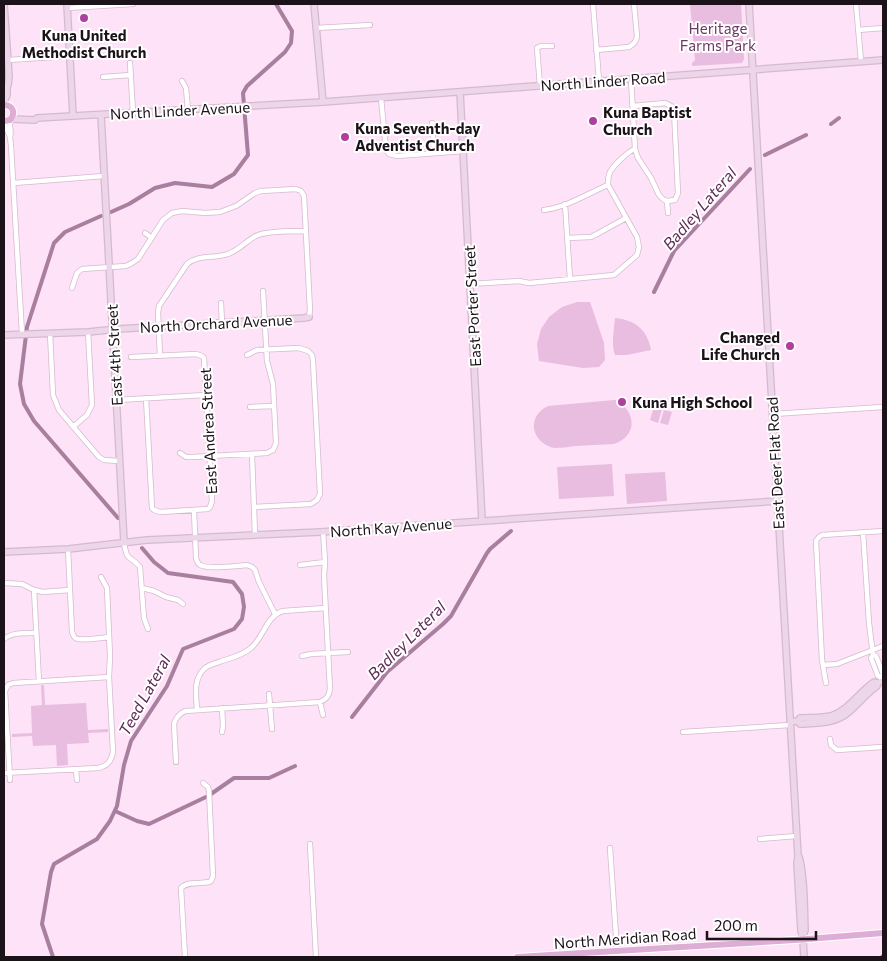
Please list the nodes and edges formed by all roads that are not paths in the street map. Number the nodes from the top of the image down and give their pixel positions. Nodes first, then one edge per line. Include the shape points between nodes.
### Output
1 (4, 4) edge
2 (134, 4) edge
3 (314, 4) edge
4 (593, 4) edge
5 (634, 4) edge
6 (749, 4) edge
7 (856, 4) edge
8 (67, 6) edge
9 (370, 25) dead end
10 (316, 28) junction
11 (883, 28) edge
12 (858, 30) junction
13 (552, 46) dead end
14 (596, 50) junction
15 (70, 56) junction
16 (8, 60) junction
17 (883, 60) edge
18 (861, 61) junction
19 (130, 63) dead end
20 (754, 70) junction
21 (131, 75) junction
22 (103, 77) dead end
23 (631, 79) junction
24 (182, 81) dead end
25 (599, 82) junction
26 (8, 85) junction
27 (540, 86) junction
28 (460, 92) junction
29 (381, 98) junction
30 (323, 102) junction
31 (4, 104) edge
32 (633, 106) junction
33 (12, 108) junction
34 (188, 110) junction
35 (133, 113) junction
36 (101, 115) junction
37 (73, 116) junction
38 (37, 118) junction
39 (7, 121) edge
40 (432, 123) dead end
41 (635, 149) junction
42 (464, 151) junction
43 (434, 154) junction
44 (104, 176) junction
45 (14, 183) junction
46 (608, 185) junction
47 (667, 201) junction
48 (565, 204) junction
49 (544, 210) dead end
50 (668, 213) dead end
51 (626, 218) junction
52 (306, 231) junction
53 (145, 233) dead end
54 (152, 238) junction
55 (567, 238) junction
56 (110, 266) junction
57 (570, 279) junction
58 (470, 284) junction
59 (72, 288) dead end
60 (263, 291) dead end
61 (221, 303) dead end
62 (309, 317) joint
63 (265, 320) junction
64 (222, 323) junction
65 (159, 327) junction
66 (113, 330) junction
67 (88, 332) junction
68 (50, 333) junction
69 (24, 334) junction
70 (4, 335) edge
71 (266, 349) junction
72 (247, 355) dead end
73 (160, 356) junction
74 (131, 357) dead end
75 (206, 395) junction
76 (146, 398) junction
77 (116, 400) junction
78 (274, 406) junction
79 (250, 407) dead end
80 (883, 407) edge
81 (772, 414) junction
82 (73, 427) junction
83 (180, 453) dead end
84 (252, 454) junction
85 (209, 456) junction
86 (119, 461) junction
87 (778, 501) junction
88 (254, 507) junction
89 (194, 510) junction
90 (482, 520) junction
91 (323, 531) junction
92 (883, 531) edge
93 (863, 532) junction
94 (255, 535) junction
95 (195, 538) junction
96 (124, 542) junction
97 (68, 549) junction
98 (4, 552) edge
99 (325, 562) junction
100 (300, 565) dead end
101 (101, 577) dead end
102 (4, 583) edge
103 (142, 588) junction
104 (34, 590) junction
105 (70, 590) junction
106 (183, 604) dead end
107 (325, 608) junction
108 (275, 614) junction
109 (148, 629) dead end
110 (36, 633) junction
111 (109, 637) junction
112 (4, 639) edge
113 (883, 646) edge
114 (348, 652) dead end
115 (328, 653) junction
116 (873, 653) junction
117 (302, 656) dead end
118 (823, 665) junction
119 (109, 677) junction
120 (38, 681) junction
121 (881, 681) edge
122 (826, 683) dead end
123 (269, 694) dead end
124 (320, 702) junction
125 (5, 704) edge
126 (270, 705) junction
127 (222, 708) junction
128 (197, 710) junction
129 (323, 715) dead end
130 (790, 723) junction
131 (272, 729) dead end
132 (222, 732) dead end
133 (683, 732) dead end
134 (830, 739) dead end
135 (883, 747) edge
136 (176, 762) dead end
137 (76, 770) junction
138 (4, 773) edge
139 (10, 773) junction
140 (10, 780) dead end
141 (77, 780) dead end
142 (203, 783) dead end
143 (797, 836) junction
144 (760, 839) dead end
145 (310, 844) dead end
146 (610, 848) dead end
147 (883, 933) edge
148 (803, 939) junction
149 (618, 954) edge
150 (185, 957) edge
151 (316, 957) edge
152 (518, 957) edge
153 (804, 957) edge

1 - 16 street
2 - 8 street
3 - 10 street
4 - 14 street
5 - 14 street via 635,43 630,47
6 - 20 street, East Deer Flat Road
7 - 12 street
8 - 15 street
9 - 10 street
10 - 30 street
11 - 12 street
12 - 18 street
13 - 27 street via 537,48
14 - 25 street
15 - 16 street
15 - 37 street
16 - 26 street
17 - 18 street, North Linder Road
18 - 20 street, North Linder Road
19 - 21 street
20 - 23 street, North Linder Road
20 - 81 street, East Deer Flat Road
21 - 22 street
21 - 35 street
23 - 25 street, North Linder Road
23 - 32 street
24 - 34 street
25 - 27 street, North Linder Road
26 - 31 street
26 - 33 street
27 - 28 street, North Linder Road
28 - 29 street, North Linder Road
28 - 42 street, East Porter Street
29 - 30 street, North Linder Road
29 - 43 street via 389,154
30 - 34 street, North Linder Avenue
31 - 33 main road
32 - 41 street
32 - 47 street via 665,103 673,107 678,193 674,200
33 - 38 street, North Linder Avenue via 18,114
33 - 39 main road via 13,114
34 - 35 street, North Linder Avenue
35 - 36 street, North Linder Avenue
36 - 37 street, North Linder Avenue
36 - 44 street, East 4th Street
37 - 38 street, North Linder Avenue
38 - 39 street, North Linder Avenue
39 - 45 street via 11,134
40 - 43 street
41 - 46 street via 629,151 610,172
41 - 47 street via 659,195
42 - 43 street
42 - 58 street, East Porter Street
44 - 45 street
44 - 56 street, East 4th Street
45 - 69 street
46 - 48 street
46 - 51 street
47 - 50 street
48 - 49 street
48 - 55 street
51 - 55 street via 591,237
51 - 57 street via 639,242 637,255 614,275
52 - 54 street via 304,196 296,189 255,192 236,206 220,212 172,213 163,220
52 - 62 street
52 - 65 street via 259,234 221,256 192,259 159,306
53 - 54 street
54 - 56 street via 132,263
55 - 57 street
56 - 59 street via 82,269 77,273
56 - 66 street, East 4th Street
57 - 58 street
58 - 90 street, East Porter Street
60 - 63 street
61 - 64 street
62 - 63 street, North Orchard Avenue
63 - 64 street, North Orchard Avenue
63 - 71 street
64 - 65 street, North Orchard Avenue
65 - 66 street, North Orchard Avenue
65 - 73 street
66 - 67 street, North Orchard Avenue
66 - 77 street, East 4th Street
67 - 68 street, North Orchard Avenue
67 - 82 street via 92,405 87,415
68 - 69 street, North Orchard Avenue
68 - 82 street via 53,395 59,410
69 - 70 street, North Orchard Avenue
71 - 72 street
71 - 78 street
71 - 88 street via 299,348 312,355 320,494 311,504
73 - 74 street
73 - 75 street, East Andrea Street via 202,356
75 - 76 street
75 - 85 street, East Andrea Street
76 - 77 street
76 - 89 street via 154,510
77 - 86 street, East 4th Street
78 - 79 street
78 - 84 street via 274,450 267,454
80 - 81 street
81 - 87 street, East Deer Flat Road
82 - 86 street via 99,457
83 - 85 street via 189,457
84 - 85 street
84 - 88 street
85 - 89 street, East Andrea Street via 212,501 205,510
86 - 96 street, East 4th Street
87 - 90 street, North Kay Avenue
87 - 130 street, East Deer Flat Road
88 - 94 street
89 - 95 street
90 - 91 street, North Kay Avenue
91 - 94 street, North Kay Avenue
91 - 99 street
92 - 93 street
93 - 116 street via 868,624
93 - 118 street via 817,538
94 - 95 street, North Kay Avenue
95 - 96 street, North Kay Avenue
95 - 108 street via 196,558 200,565 247,565 256,570
96 - 97 street, North Kay Avenue
96 - 103 street, East 4th Street via 126,555 140,568
97 - 98 street, North Kay Avenue
97 - 105 street
99 - 100 street
99 - 107 street
101 - 111 street via 107,588
102 - 104 street via 22,584
103 - 106 street
103 - 109 street, East 4th Street
104 - 105 street
104 - 110 street
105 - 111 street via 74,637
107 - 108 street
107 - 115 street
108 - 128 street via 258,641 248,650 204,669 196,685
110 - 112 street via 15,634
110 - 120 street
111 - 119 street
113 - 116 street
114 - 115 street
115 - 117 street
115 - 124 street via 330,689
116 - 118 street
116 - 121 street via 883,674
118 - 122 street
119 - 120 street
119 - 137 street via 112,759 98,768
120 - 125 street via 8,685
121 - 130 street via 840,718
123 - 126 street
124 - 126 street
124 - 129 street
125 - 139 street
126 - 127 street
126 - 131 street
127 - 128 street
127 - 132 street
128 - 136 street via 185,711 176,719
130 - 133 street
130 - 143 street, East Deer Flat Road
134 - 135 street via 837,750
137 - 139 street
137 - 141 street
138 - 139 street
139 - 140 street
142 - 150 street via 209,791 213,876 208,882 187,884 181,888
143 - 144 street
143 - 148 street, East Deer Flat Road
145 - 151 street
146 - 149 street
147 - 148 main road, North Meridian Road
148 - 149 main road, North Meridian Road
148 - 153 street, East Deer Flat Road
149 - 152 main road, North Meridian Road

